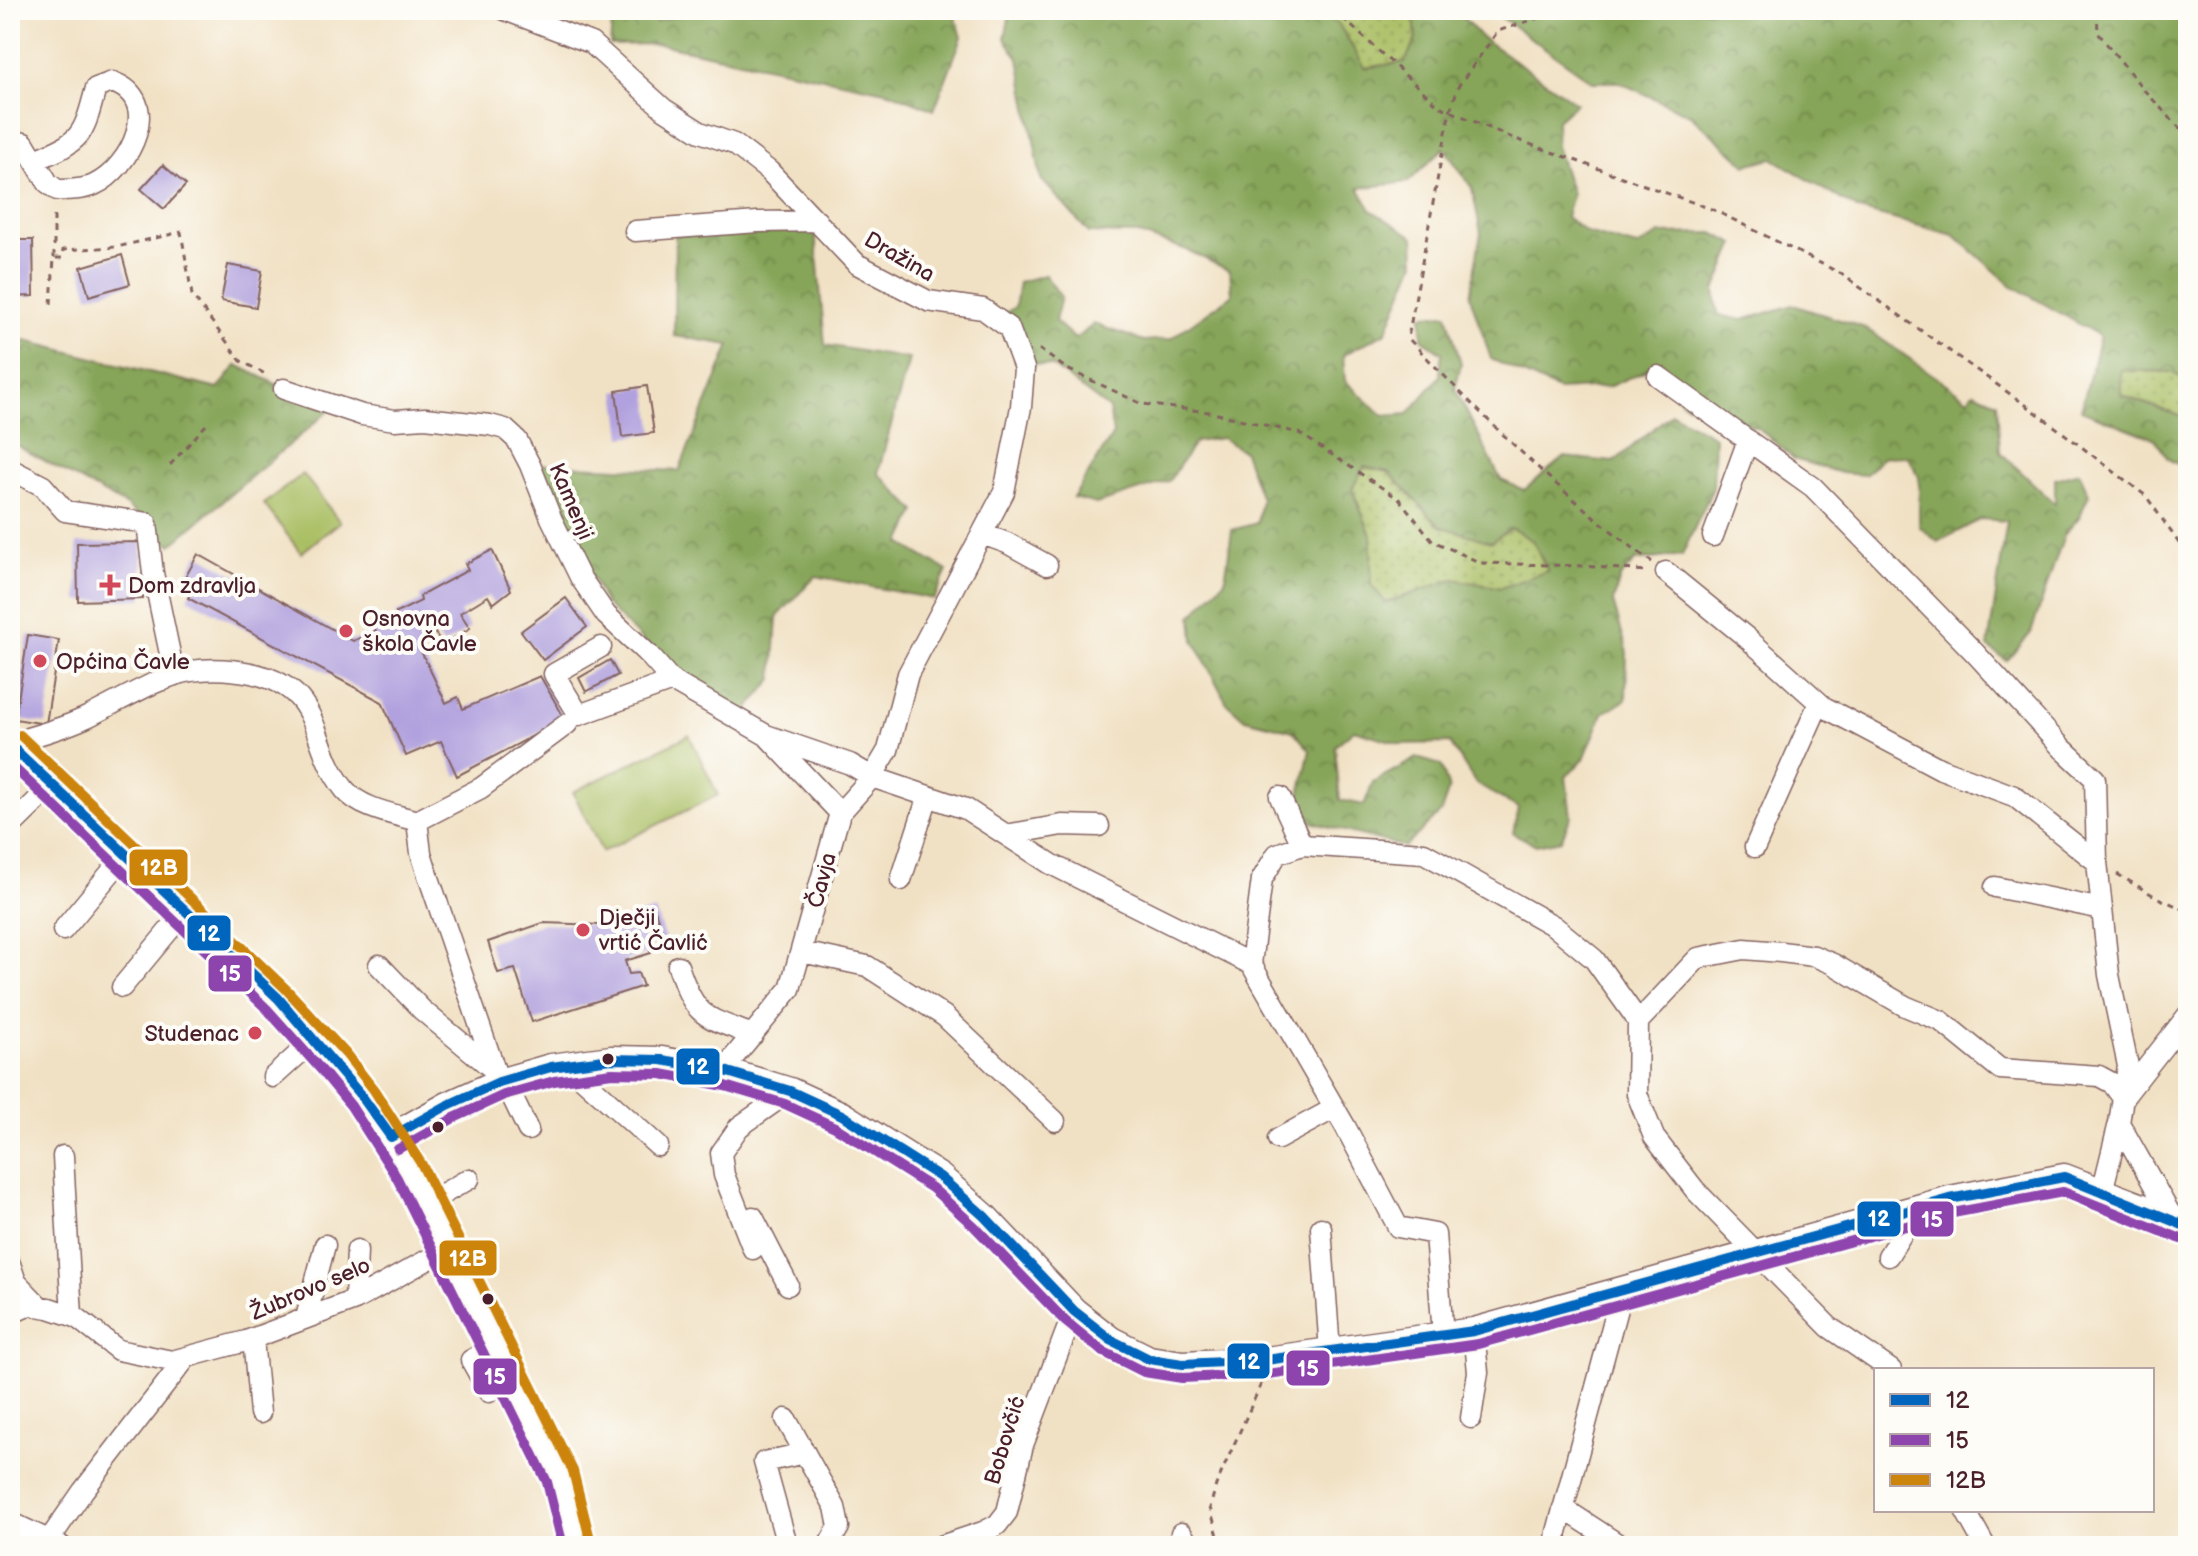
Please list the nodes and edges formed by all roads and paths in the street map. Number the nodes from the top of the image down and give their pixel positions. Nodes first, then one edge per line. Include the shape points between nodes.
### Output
1 (505, 10) edge
2 (1334, 10) edge
3 (1563, 10) edge
4 (1656, 10) edge
5 (1737, 10) edge
6 (2097, 10) edge
7 (1450, 111) junction
8 (2188, 137) edge
9 (10, 140) edge
10 (35, 160) junction
11 (54, 205) dead end
12 (817, 221) junction
13 (635, 231) dead end
14 (54, 258) junction
15 (51, 304) dead end
16 (1009, 328) junction
17 (1658, 376) dead end
18 (276, 382) joint
19 (206, 425) dead end
20 (1748, 440) junction
21 (170, 465) dead end
22 (10, 469) edge
23 (982, 534) junction
24 (1713, 536) dead end
25 (2188, 556) edge
26 (1047, 565) dead end
27 (1666, 572) junction
28 (601, 647) dead end
29 (164, 680) junction
30 (672, 681) junction
31 (1819, 703) junction
32 (567, 724) dead end
33 (766, 735) junction
34 (13, 754) edge
35 (872, 777) junction
36 (53, 785) junction
37 (928, 796) junction
38 (1280, 797) dead end
39 (840, 813) junction
40 (417, 821) junction
41 (1099, 826) dead end
42 (10, 827) edge
43 (1006, 835) junction
44 (1302, 845) junction
45 (1755, 847) dead end
46 (126, 854) junction
47 (2097, 862) junction
48 (901, 880) dead end
49 (1995, 887) dead end
50 (2102, 909) junction
51 (185, 911) junction
52 (2188, 911) edge
53 (63, 930) dead end
54 (802, 952) junction
55 (1251, 964) junction
56 (379, 965) dead end
57 (678, 966) dead end
58 (122, 987) dead end
59 (2188, 1015) edge
60 (1638, 1022) junction
61 (753, 1035) junction
62 (314, 1040) junction
63 (568, 1065) junction
64 (728, 1072) junction
65 (273, 1077) dead end
66 (500, 1078) junction
67 (790, 1091) junction
68 (2123, 1098) junction
69 (1335, 1108) junction
70 (1055, 1121) dead end
71 (2119, 1123) junction
72 (528, 1130) dead end
73 (391, 1137) junction
74 (1278, 1139) dead end
75 (658, 1146) dead end
76 (63, 1156) dead end
77 (722, 1158) junction
78 (462, 1175) dead end
79 (2102, 1192) junction
80 (422, 1198) junction
81 (1918, 1208) junction
82 (2181, 1223) edge
83 (1321, 1228) dead end
84 (325, 1245) dead end
85 (447, 1249) junction
86 (753, 1249) dead end
87 (357, 1250) dead end
88 (1758, 1252) junction
89 (1888, 1256) dead end
90 (10, 1264) edge
91 (788, 1285) dead end
92 (1622, 1290) junction
93 (355, 1300) junction
94 (39, 1306) junction
95 (1074, 1311) junction
96 (10, 1314) edge
97 (72, 1316) junction
98 (306, 1318) junction
99 (1474, 1331) junction
100 (1443, 1335) junction
101 (253, 1339) junction
102 (495, 1347) junction
103 (1330, 1351) junction
104 (186, 1358) junction
105 (1266, 1360) junction
106 (1888, 1368) edge
107 (489, 1392) dead end
108 (260, 1413) dead end
109 (1471, 1418) dead end
110 (786, 1419) dead end
111 (805, 1453) junction
112 (1563, 1508) junction
113 (1966, 1512) edge
114 (10, 1522) edge
115 (52, 1544) edge
116 (787, 1545) edge
117 (577, 1546) edge
118 (828, 1546) edge
119 (941, 1546) edge
120 (1221, 1546) edge
121 (1555, 1546) edge
122 (1621, 1546) edge
123 (1985, 1546) edge

1 - 12 street, Dražina via 591,43 664,109 700,132 734,144 769,171
2 - 7 path
3 - 7 path via 1498,31 1459,85
4 - 5 path
6 - 8 path via 2098,33
7 - 25 path via 1714,210 1840,273 2146,496
7 - 27 path via 1408,338 1490,423 1608,530
9 - 10 street via 24,143
10 - 10 street via 57,190 93,185 110,175 123,161 138,127 134,96 126,86 112,82 96,88 84,129 70,146
11 - 14 path
12 - 13 street
12 - 16 street, Dražina via 857,264 928,301 983,309
14 - 15 path
14 - 18 path via 62,258 63,250 117,247 181,232 192,295 241,361
16 - 23 street via 1024,368 1021,407 1004,492
16 - 27 path via 1067,369 1142,404 1209,412 1299,433 1399,499 1433,541 1481,563
17 - 20 street
18 - 30 street, Kamenji via 362,415 505,429 530,465 580,577 606,615
19 - 21 path
20 - 24 street
20 - 47 street via 1813,487 2095,779
22 - 29 street via 43,486 65,511 147,523 170,654
23 - 26 street
23 - 35 street via 908,674 888,750
27 - 31 street
28 - 30 street via 554,674 579,715
29 - 34 street
29 - 40 street via 215,669 273,678 300,697 345,790 356,800
30 - 33 street, Kamenji
31 - 45 street
31 - 47 street via 1941,769 2014,796
32 - 40 street via 481,788
33 - 35 street, Kamenji
33 - 39 street, Kamenji
34 - 36 main road
35 - 37 street
35 - 39 street, Čavja
36 - 42 street
36 - 46 main road
37 - 43 street via 966,809
37 - 48 street
38 - 44 street
39 - 54 street, Čavja
40 - 66 street via 421,853
41 - 43 street via 1062,825
43 - 55 street via 1051,864
44 - 55 street via 1277,854 1262,879
44 - 60 street via 1424,853 1554,926 1594,959
46 - 51 main road
46 - 53 street
47 - 50 street
47 - 52 path
49 - 50 street
50 - 68 street via 2128,1066
51 - 58 street
51 - 62 main road via 278,998
54 - 61 street, Čavja via 790,989
54 - 70 street via 867,966 944,1016
55 - 69 street
56 - 66 street
57 - 61 street via 703,1016
59 - 68 street
60 - 68 street via 1698,958 1744,949 1814,956 1941,1021 2000,1069 2099,1076
60 - 88 street via 1637,1094 1654,1137 1695,1190
61 - 64 street, Čavja
62 - 65 street
62 - 73 main road
63 - 64 main road via 662,1060
63 - 66 main road
63 - 75 street
64 - 67 main road
66 - 72 street
66 - 73 main road
67 - 77 street via 739,1127
67 - 95 main road via 842,1115 940,1177
68 - 71 street
69 - 74 street
69 - 100 street via 1398,1227 1435,1234
71 - 79 street
71 - 82 street
73 - 80 main road
76 - 97 street
77 - 86 street
77 - 91 street via 734,1164
78 - 80 street
79 - 81 main road via 2064,1177
79 - 82 main road
80 - 85 main road
81 - 88 main road
81 - 89 street
83 - 103 street
84 - 98 street
85 - 93 street, Žubrovo selo
85 - 102 main road
87 - 93 street
88 - 92 main road
88 - 106 street via 1829,1327
90 - 94 street via 16,1282
92 - 99 main road
92 - 112 street
93 - 98 street, Žubrovo selo
94 - 96 street
94 - 97 street, Žubrovo selo
95 - 105 main road via 1111,1340 1149,1359 1183,1364
95 - 119 street, Bobovčić via 1023,1445 1007,1512 997,1525
97 - 104 street, Žubrovo selo via 118,1350 172,1361
98 - 101 street, Žubrovo selo
99 - 100 main road
99 - 109 street via 1478,1372
100 - 103 main road
101 - 104 street, Žubrovo selo
101 - 108 street
102 - 107 street via 471,1360
102 - 117 main road via 560,1477
103 - 105 main road
104 - 115 street via 83,1491
105 - 120 path via 1210,1508
110 - 111 street
111 - 116 street via 764,1462
111 - 118 street via 838,1518
112 - 121 street
112 - 122 street
113 - 123 street
114 - 115 street

